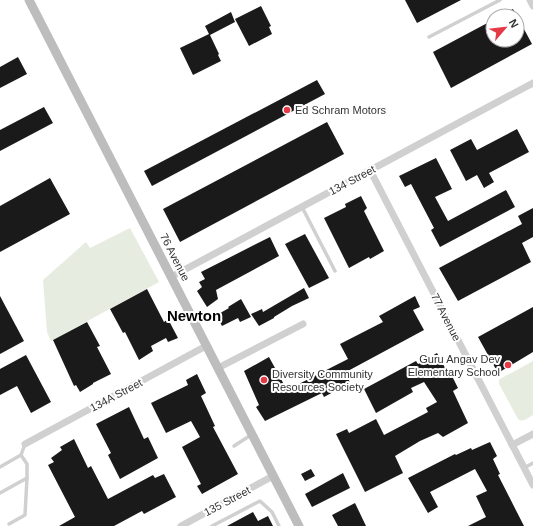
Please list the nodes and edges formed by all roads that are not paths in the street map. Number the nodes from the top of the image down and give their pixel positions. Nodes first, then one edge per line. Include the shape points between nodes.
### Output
1 (29, 0) edge
2 (500, 0) edge
3 (530, 0) edge
4 (533, 6) edge
5 (429, 37) dead end
6 (533, 82) edge
7 (370, 170) junction
8 (302, 207) junction
9 (335, 271) dead end
10 (171, 277) junction
11 (303, 324) dead end
12 (206, 346) junction
13 (218, 368) junction
14 (533, 434) edge
15 (252, 435) junction
16 (24, 444) joint
17 (512, 445) junction
18 (234, 446) dead end
19 (21, 455) junction
20 (533, 463) edge
21 (0, 467) edge
22 (524, 468) junction
23 (273, 476) junction
24 (27, 478) junction
25 (533, 485) edge
26 (0, 493) edge
27 (9, 524) dead end
28 (181, 526) edge
29 (212, 526) edge
30 (279, 526) edge
31 (299, 526) edge

1 - 10 main road, 76 Avenue
2 - 5 lane
3 - 4 street
6 - 7 street, 134 Street
7 - 8 street, 134 Street
7 - 17 street, 77 Avenue
8 - 9 lane
8 - 10 street, 134 Street
10 - 12 main road, 76 Avenue
11 - 13 street
12 - 13 main road, 76 Avenue
12 - 16 street, 134A Street
13 - 15 main road, 76 Avenue
14 - 17 street
15 - 18 lane
15 - 23 main road, 76 Avenue
16 - 19 lane
17 - 22 street, 77 Avenue
19 - 21 lane
19 - 24 lane via 27,464
20 - 22 lane
22 - 25 street, 77 Avenue
23 - 28 street, 135 Street
23 - 31 main road, 76 Avenue
24 - 26 lane
24 - 27 lane via 25,515
29 - 30 lane via 260,501 272,512

